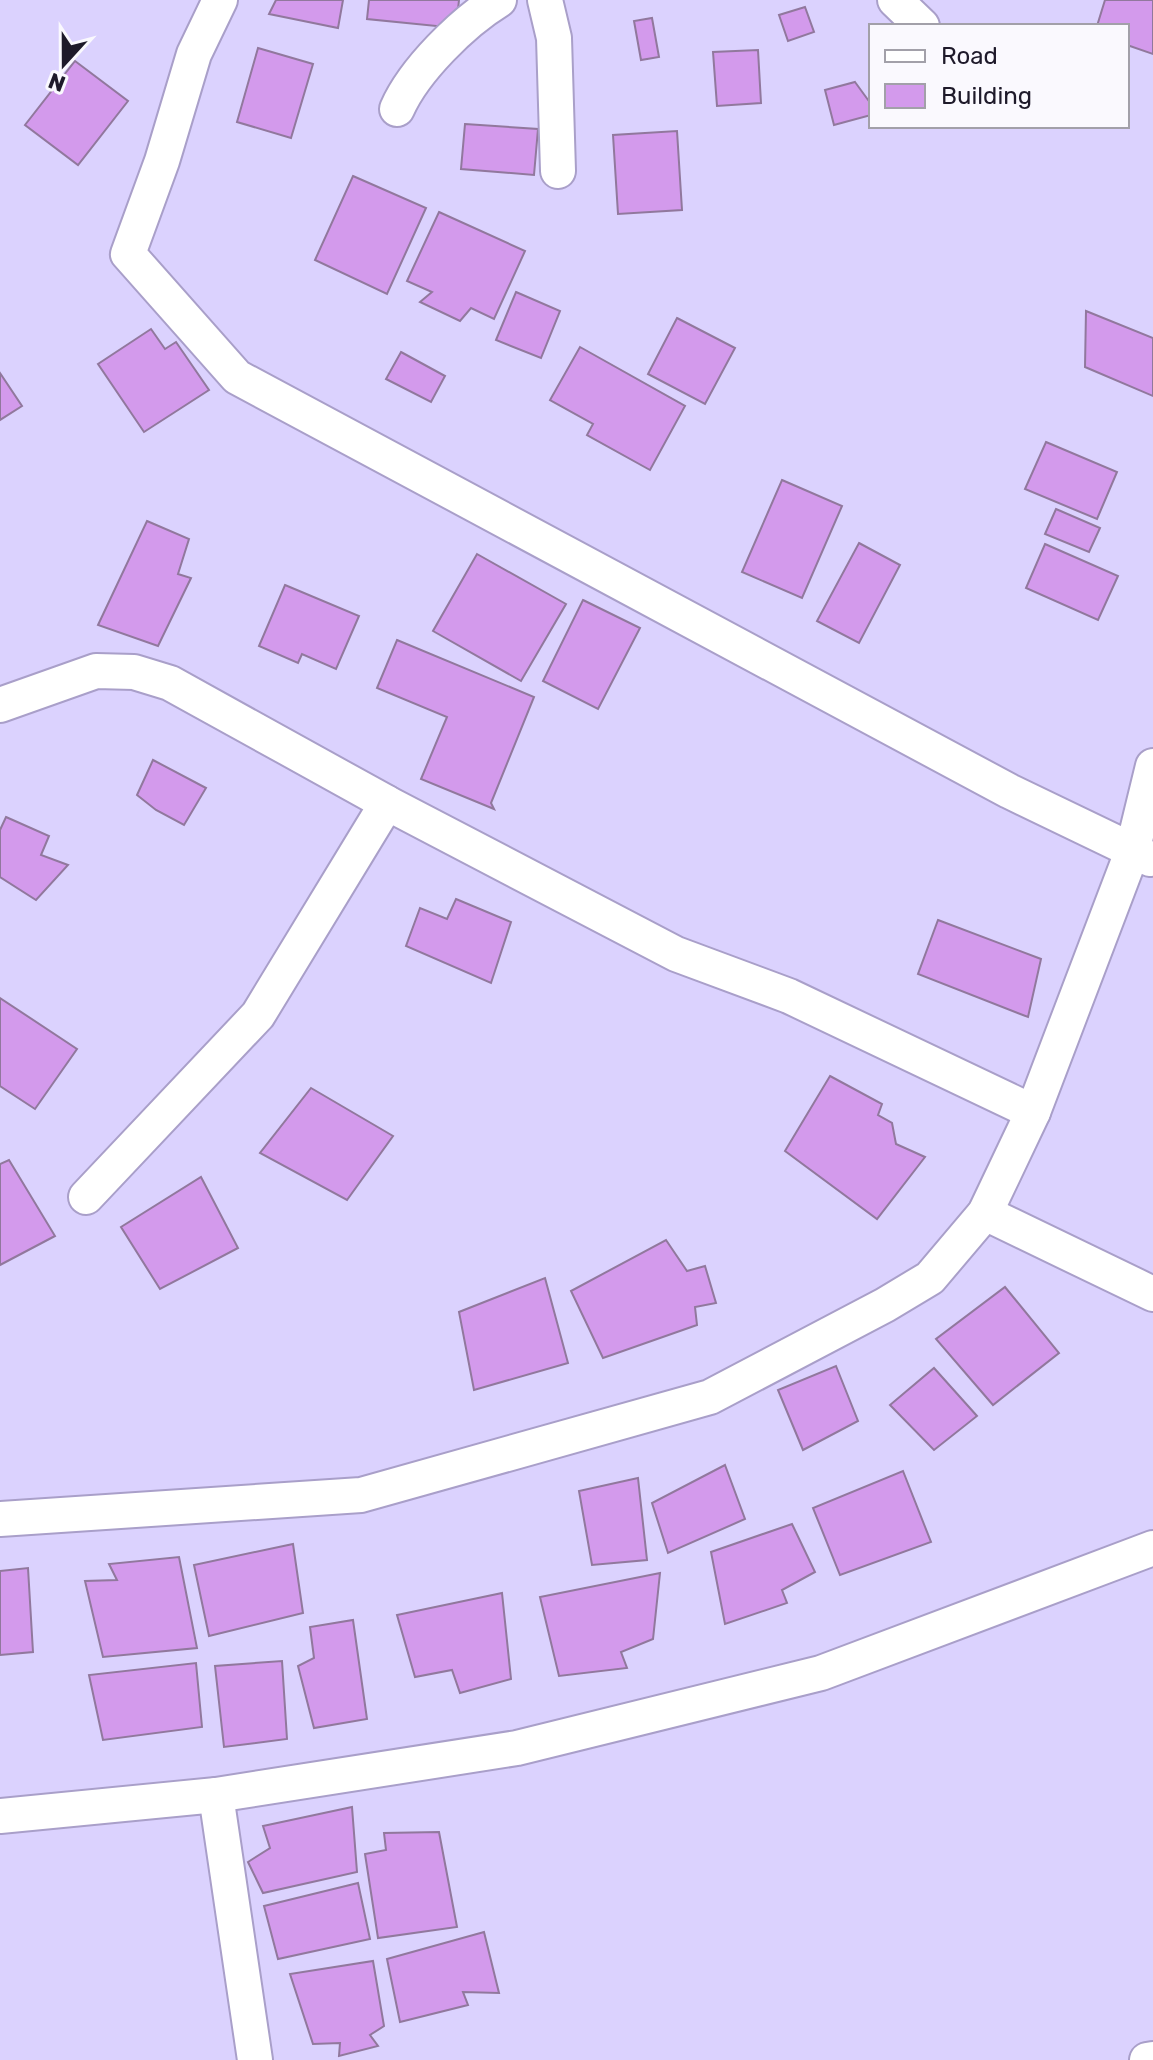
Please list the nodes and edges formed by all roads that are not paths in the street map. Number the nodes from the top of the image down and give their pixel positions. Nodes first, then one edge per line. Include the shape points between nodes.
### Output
1 (220, 0) edge
2 (499, 0) edge
3 (545, 0) edge
4 (895, 0) edge
5 (920, 24) edge
6 (397, 109) dead end
7 (558, 171) dead end
8 (0, 705) edge
9 (1153, 766) edge
10 (387, 803) junction
11 (1142, 856) edge
12 (1033, 1112) junction
13 (86, 1197) dead end
14 (985, 1213) junction
15 (1153, 1294) edge
16 (0, 1519) edge
17 (1150, 1560) edge
18 (216, 1795) junction
19 (0, 1816) edge
20 (1153, 2059) edge
21 (255, 2060) edge
22 (1147, 2060) edge

1 - 11 street via 194,54 128,254 237,377 995,784
2 - 6 street via 439,49
3 - 7 street via 554,38
4 - 5 street
8 - 10 street via 96,671 134,672 170,683
9 - 11 street
10 - 12 street via 676,954 789,996
10 - 13 street via 258,1015
11 - 12 street
12 - 14 street
14 - 15 street
14 - 16 street via 930,1278 710,1397 361,1495
17 - 18 street via 821,1673 517,1748
18 - 19 street
18 - 21 street
20 - 22 street

